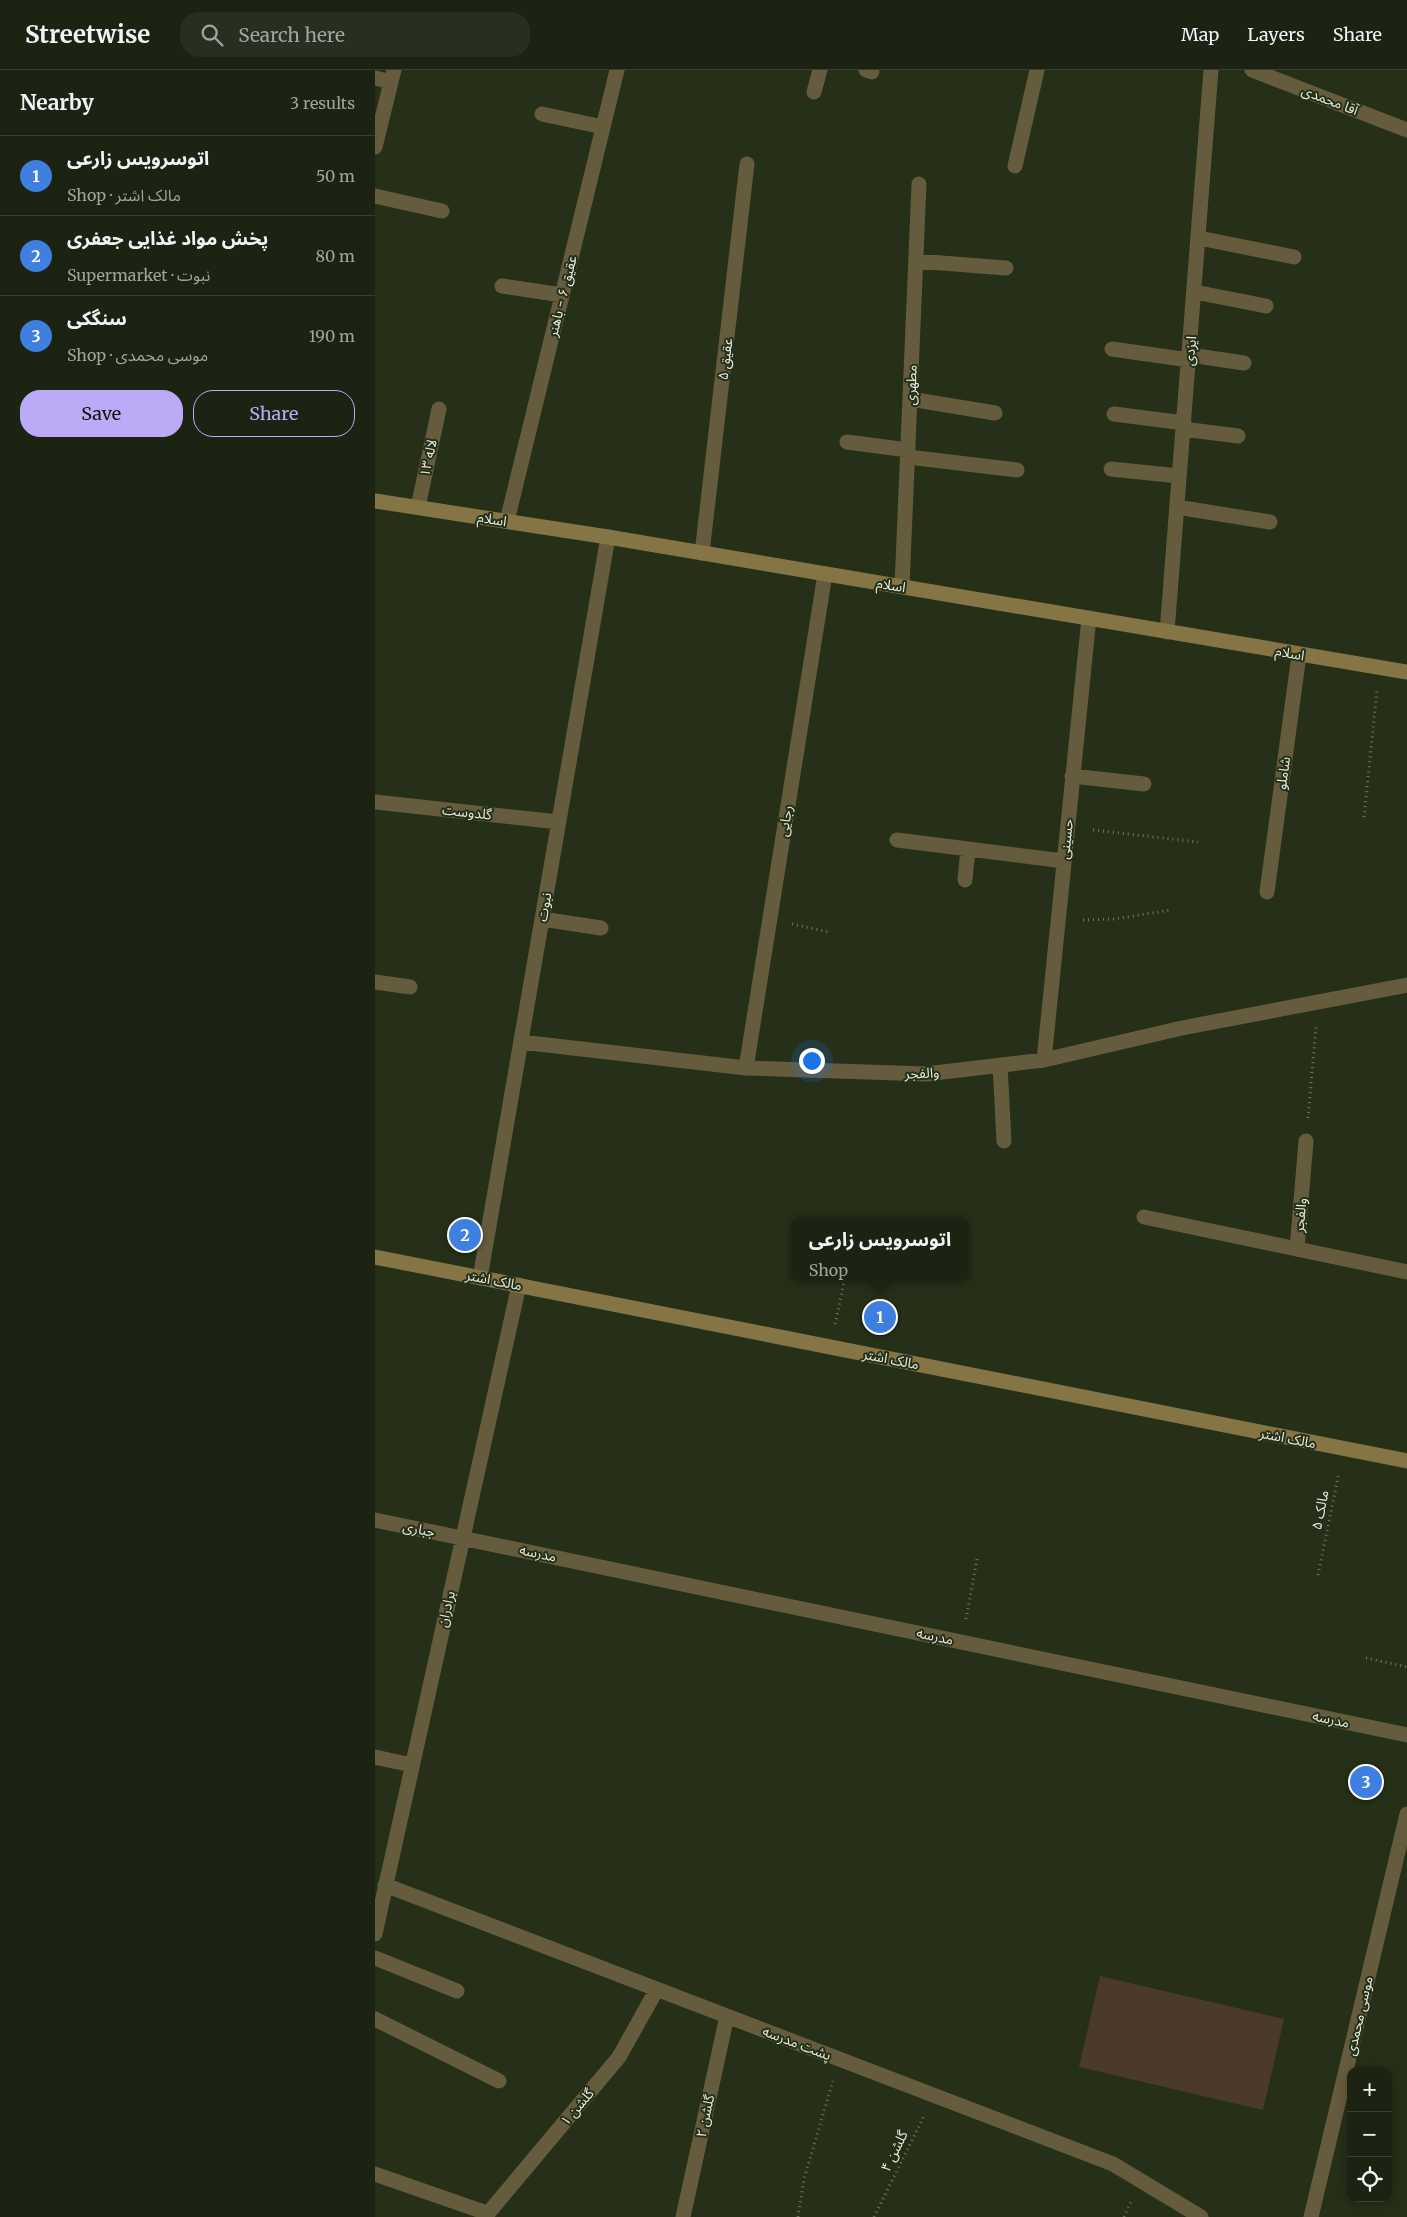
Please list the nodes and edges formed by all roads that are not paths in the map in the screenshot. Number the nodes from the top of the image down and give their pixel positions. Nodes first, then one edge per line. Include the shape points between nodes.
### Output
1 (617, 70) edge
2 (820, 70) edge
3 (1037, 70) edge
4 (1211, 70) edge
5 (1252, 70) edge
6 (393, 76) edge
7 (375, 78) edge
8 (814, 92) dead end
9 (542, 114) dead end
10 (603, 127) junction
11 (1407, 130) edge
12 (375, 146) edge
13 (747, 164) dead end
14 (1015, 166) dead end
15 (919, 184) dead end
16 (375, 196) edge
17 (442, 211) dead end
18 (1199, 238) junction
19 (1294, 257) dead end
20 (916, 260) junction
21 (1006, 268) dead end
22 (502, 286) dead end
23 (1195, 292) junction
24 (562, 295) junction
25 (1266, 306) dead end
26 (1112, 349) dead end
27 (1189, 358) junction
28 (1244, 363) dead end
29 (910, 399) junction
30 (439, 409) dead end
31 (995, 412) dead end
32 (1114, 414) dead end
33 (1184, 426) junction
34 (1238, 436) dead end
35 (847, 442) dead end
36 (908, 454) junction
37 (1111, 468) dead end
38 (1017, 470) dead end
39 (1179, 476) junction
40 (375, 500) edge
41 (418, 507) junction
42 (1177, 507) junction
43 (507, 521) junction
44 (1270, 522) dead end
45 (609, 537) junction
46 (702, 553) junction
47 (825, 574) junction
48 (902, 586) junction
49 (1089, 618) junction
50 (1167, 632) junction
51 (1299, 655) junction
52 (1407, 672) edge
53 (1073, 776) junction
54 (1144, 784) dead end
55 (375, 802) edge
56 (559, 822) junction
57 (897, 840) dead end
58 (968, 849) junction
59 (1064, 861) junction
60 (965, 880) dead end
61 (1267, 892) dead end
62 (542, 919) junction
63 (601, 928) dead end
64 (375, 982) edge
65 (1407, 985) edge
66 (410, 987) dead end
67 (521, 1042) junction
68 (1044, 1060) junction
69 (1000, 1065) junction
70 (746, 1068) junction
71 (1004, 1141) dead end
72 (1306, 1141) road end
73 (1144, 1217) dead end
74 (1297, 1249) junction
75 (375, 1257) edge
76 (1407, 1272) edge
77 (480, 1278) junction
78 (519, 1285) junction
79 (1407, 1461) edge
80 (375, 1520) edge
81 (462, 1537) junction
82 (1407, 1735) edge
83 (375, 1757) edge
84 (411, 1765) junction
85 (1407, 1814) edge
86 (385, 1885) junction
87 (378, 1909) edge
88 (375, 1934) edge
89 (375, 1958) edge
90 (657, 1989) junction
91 (457, 1991) dead end
92 (727, 2016) junction
93 (375, 2019) edge
94 (499, 2081) dead end
95 (375, 2174) edge
96 (486, 2215) edge
97 (683, 2217) edge
98 (1201, 2217) edge
99 (1311, 2217) edge

1 - 10 street, عقیق ۶ - باهنر
2 - 8 street
3 - 14 street
4 - 18 street, ایزدی
5 - 11 street, آقا محمدی
6 - 7 street
6 - 12 street
9 - 10 street
10 - 24 street, عقیق ۶ - باهنر
13 - 46 street, عقیق ۵
15 - 20 street, مطهری
16 - 17 street
18 - 19 street
18 - 23 street, ایزدی
20 - 21 street
20 - 29 street, مطهری
22 - 24 street
23 - 25 street
23 - 27 street, ایزدی
24 - 43 street, عقیق ۶ - باهنر
26 - 27 street
27 - 28 street
27 - 33 street, ایزدی
29 - 31 street
29 - 36 street, مطهری
30 - 41 street, لاله ۱۳
32 - 33 street
33 - 34 street
33 - 39 street, ایزدی
35 - 36 street
36 - 38 street
36 - 48 street, مطهری
37 - 39 street
39 - 42 street, ایزدی
40 - 41 street, اسلام
41 - 43 street, اسلام
42 - 44 street
42 - 50 street, ایزدی
43 - 45 street, اسلام
45 - 46 street, اسلام
45 - 56 street, نبوت
46 - 47 street, اسلام
47 - 48 street, اسلام
47 - 70 street, رجایی
48 - 49 street, اسلام
49 - 50 street, اسلام
49 - 53 street, حسینی
50 - 51 street, اسلام
51 - 52 street, اسلام
51 - 61 street, شاملو
53 - 54 street
53 - 59 street, حسینی
55 - 56 street, گلدوست
56 - 62 street, نبوت
57 - 58 street
58 - 59 street
58 - 60 street
59 - 68 street, حسینی
62 - 63 street
62 - 67 street, نبوت
64 - 66 street
65 - 68 street, والفجر via 1182,1028
67 - 70 street, والفجر
67 - 77 street, نبوت
68 - 69 street, والفجر
69 - 70 street, والفجر via 926,1074
69 - 71 street
72 - 74 street, والفجر
73 - 74 street, والفجر
74 - 76 street, والفجر
75 - 77 street, مالک اشتر
77 - 78 street, مالک اشتر
78 - 79 street, مالک اشتر
78 - 81 street, برادران
80 - 81 street, جباری
81 - 82 street, مدرسه
81 - 84 street, برادران
83 - 84 street
84 - 86 street, برادران
85 - 99 street, موسی محمدی
86 - 87 street, برادران
86 - 90 street, پشت مدرسه
87 - 88 street, برادران
89 - 91 street
90 - 92 street, پشت مدرسه
90 - 96 street, گلشن ۱ via 619,2058
92 - 97 street, گلشن ۲
92 - 98 street, پشت مدرسه via 1113,2164
93 - 94 street
95 - 96 street

